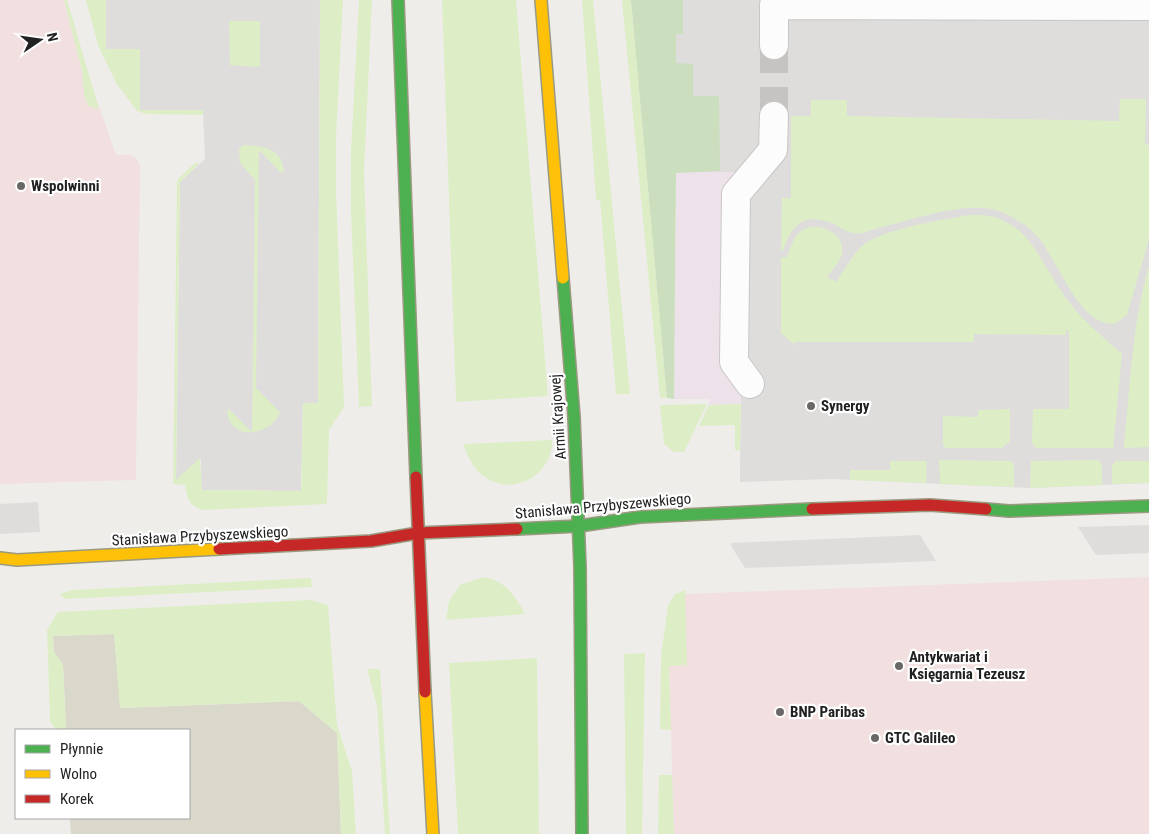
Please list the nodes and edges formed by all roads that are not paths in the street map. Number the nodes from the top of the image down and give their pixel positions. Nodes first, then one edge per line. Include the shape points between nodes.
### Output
1 (398, 0) edge
2 (541, 0) edge
3 (1149, 6) edge
4 (774, 45) tunnel mouth
5 (774, 116) tunnel mouth
6 (750, 384) dead end
7 (1149, 506) edge
8 (579, 526) junction
9 (418, 533) junction
10 (0, 558) edge
11 (433, 834) edge
12 (582, 834) edge

1 - 9 main road
2 - 8 main road, Armii Krajowej via 574,417
3 - 4 street via 774,5
5 - 6 street via 773,150 736,194 734,362
7 - 8 main road, Stanisława Przybyszewskiego via 1009,511 930,505 750,511 640,517
8 - 9 main road, Stanisława Przybyszewskiego
8 - 12 main road, Armii Krajowej
9 - 10 main road, Stanisława Przybyszewskiego via 327,544
9 - 11 main road

